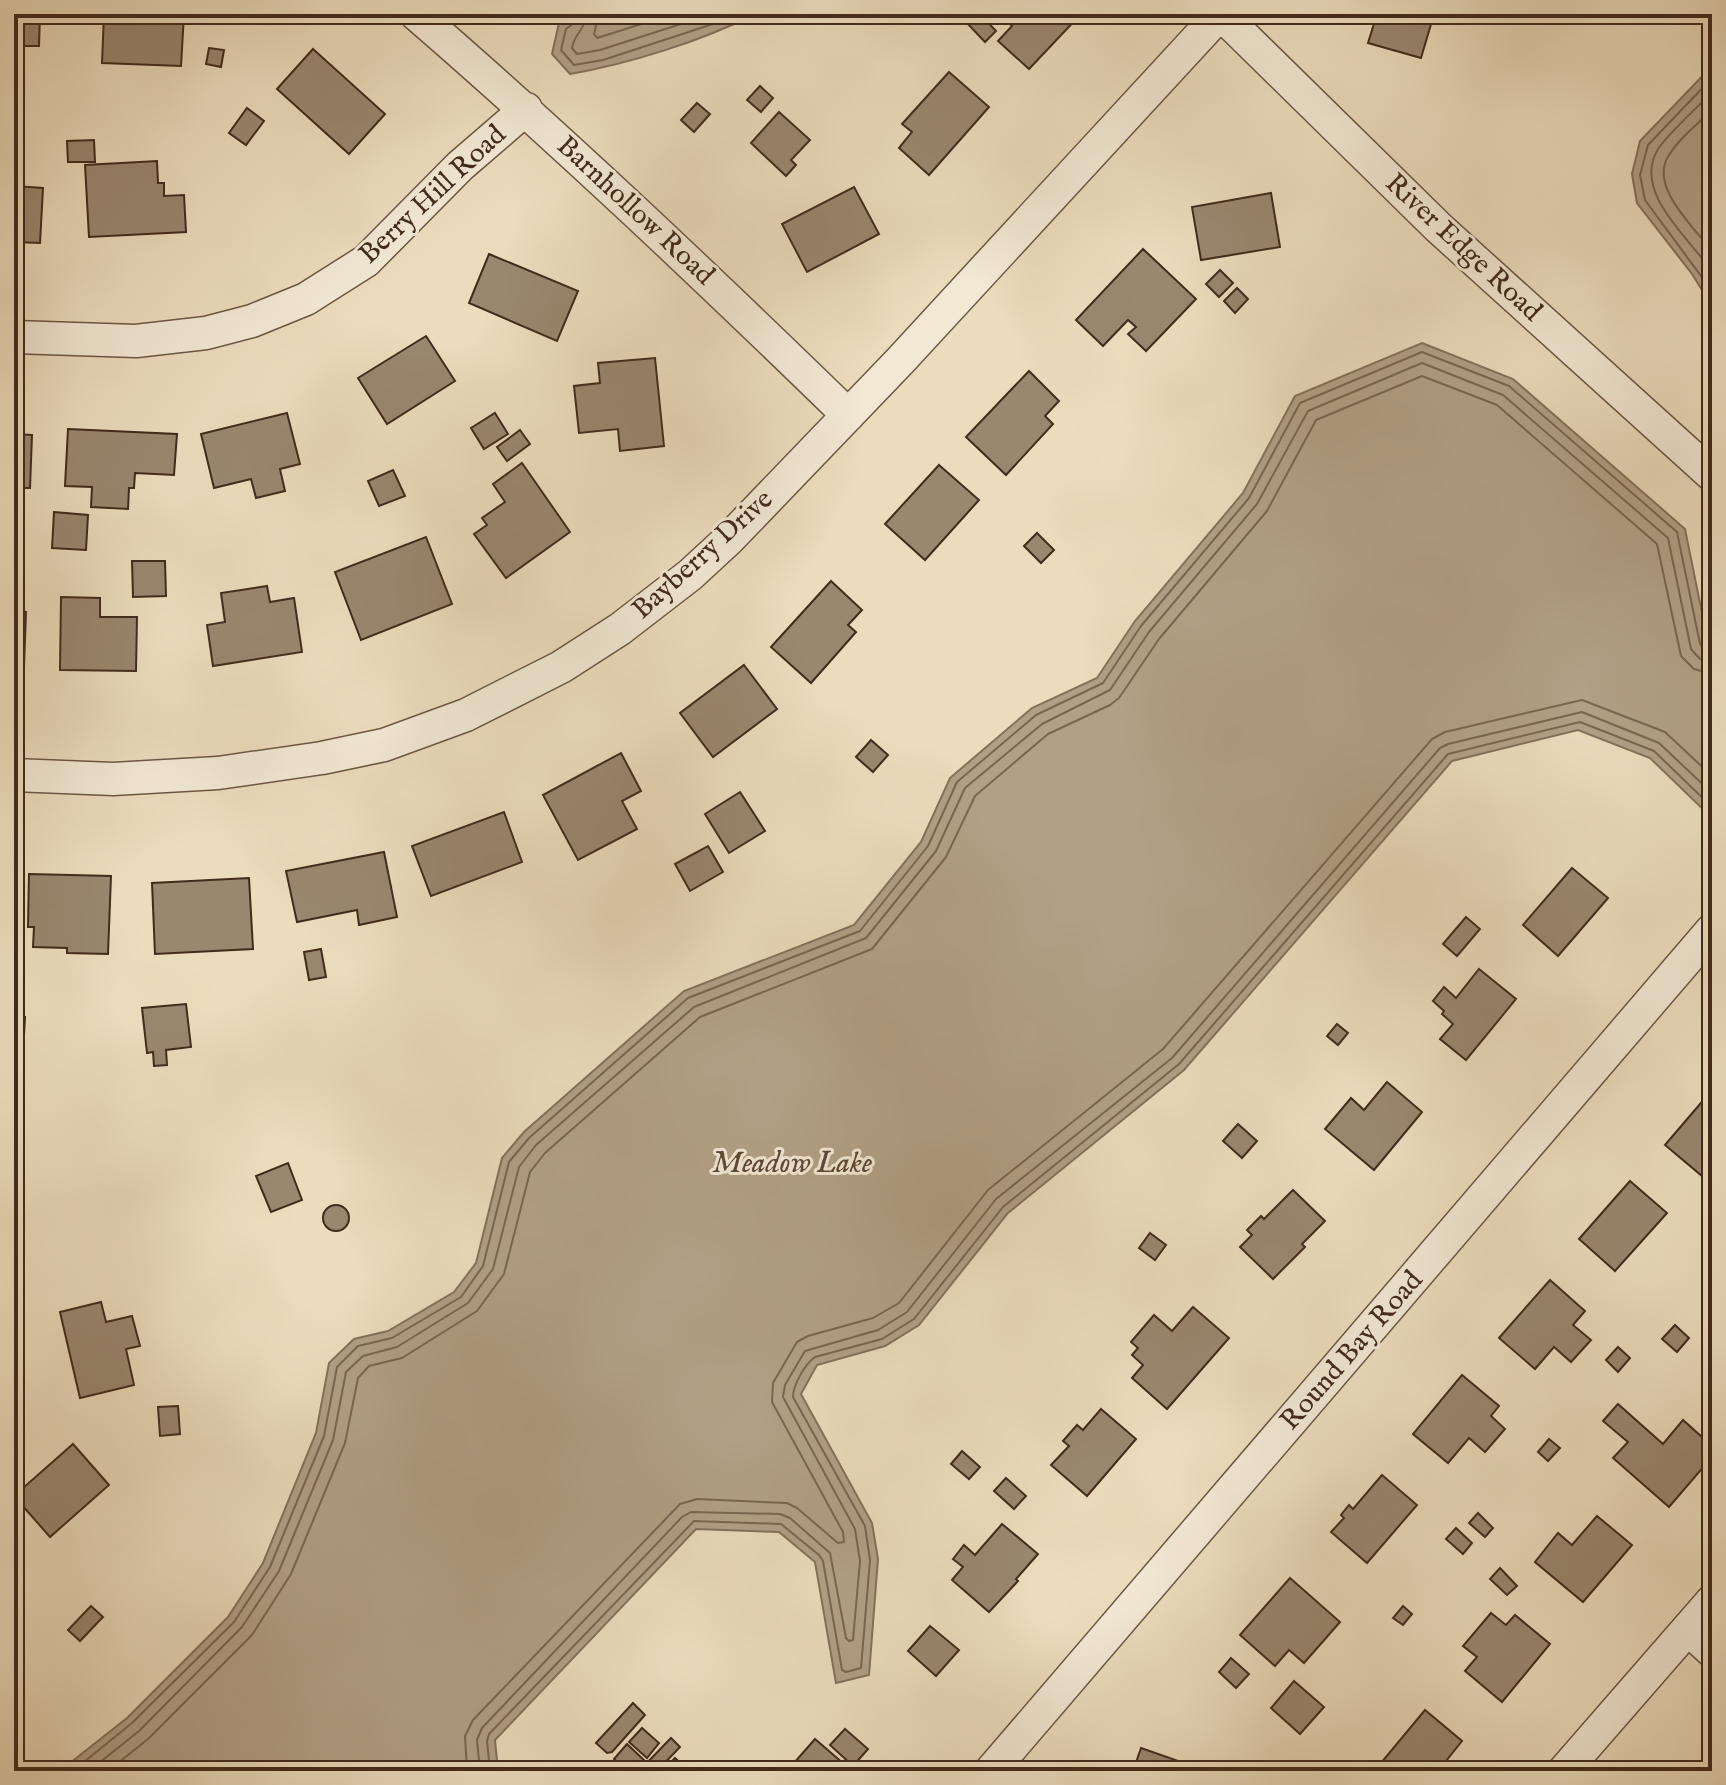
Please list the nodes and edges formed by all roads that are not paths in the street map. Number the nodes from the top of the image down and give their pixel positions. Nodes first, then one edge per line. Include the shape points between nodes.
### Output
1 (416, 14) edge
2 (1221, 14) edge
3 (526, 109) junction
4 (14, 337) edge
5 (848, 415) junction
6 (1712, 475) edge
7 (14, 775) edge
8 (1712, 930) edge
9 (1712, 1601) edge
10 (1688, 1629) junction
11 (1712, 1651) edge
12 (991, 1771) edge
13 (1564, 1771) edge

1 - 3 street, Barnhollow Road
2 - 5 street, Bayberry Drive
2 - 6 street, River Edge Road via 1439,228
3 - 4 street, Berry Hill Road via 460,166 366,261 306,299 206,333 136,341
3 - 5 street, Barnhollow Road
5 - 7 street, Bayberry Drive via 690,575 561,667 466,715 384,745 218,773 113,779
8 - 12 street, Round Bay Road
9 - 10 street
10 - 11 street
10 - 13 street

